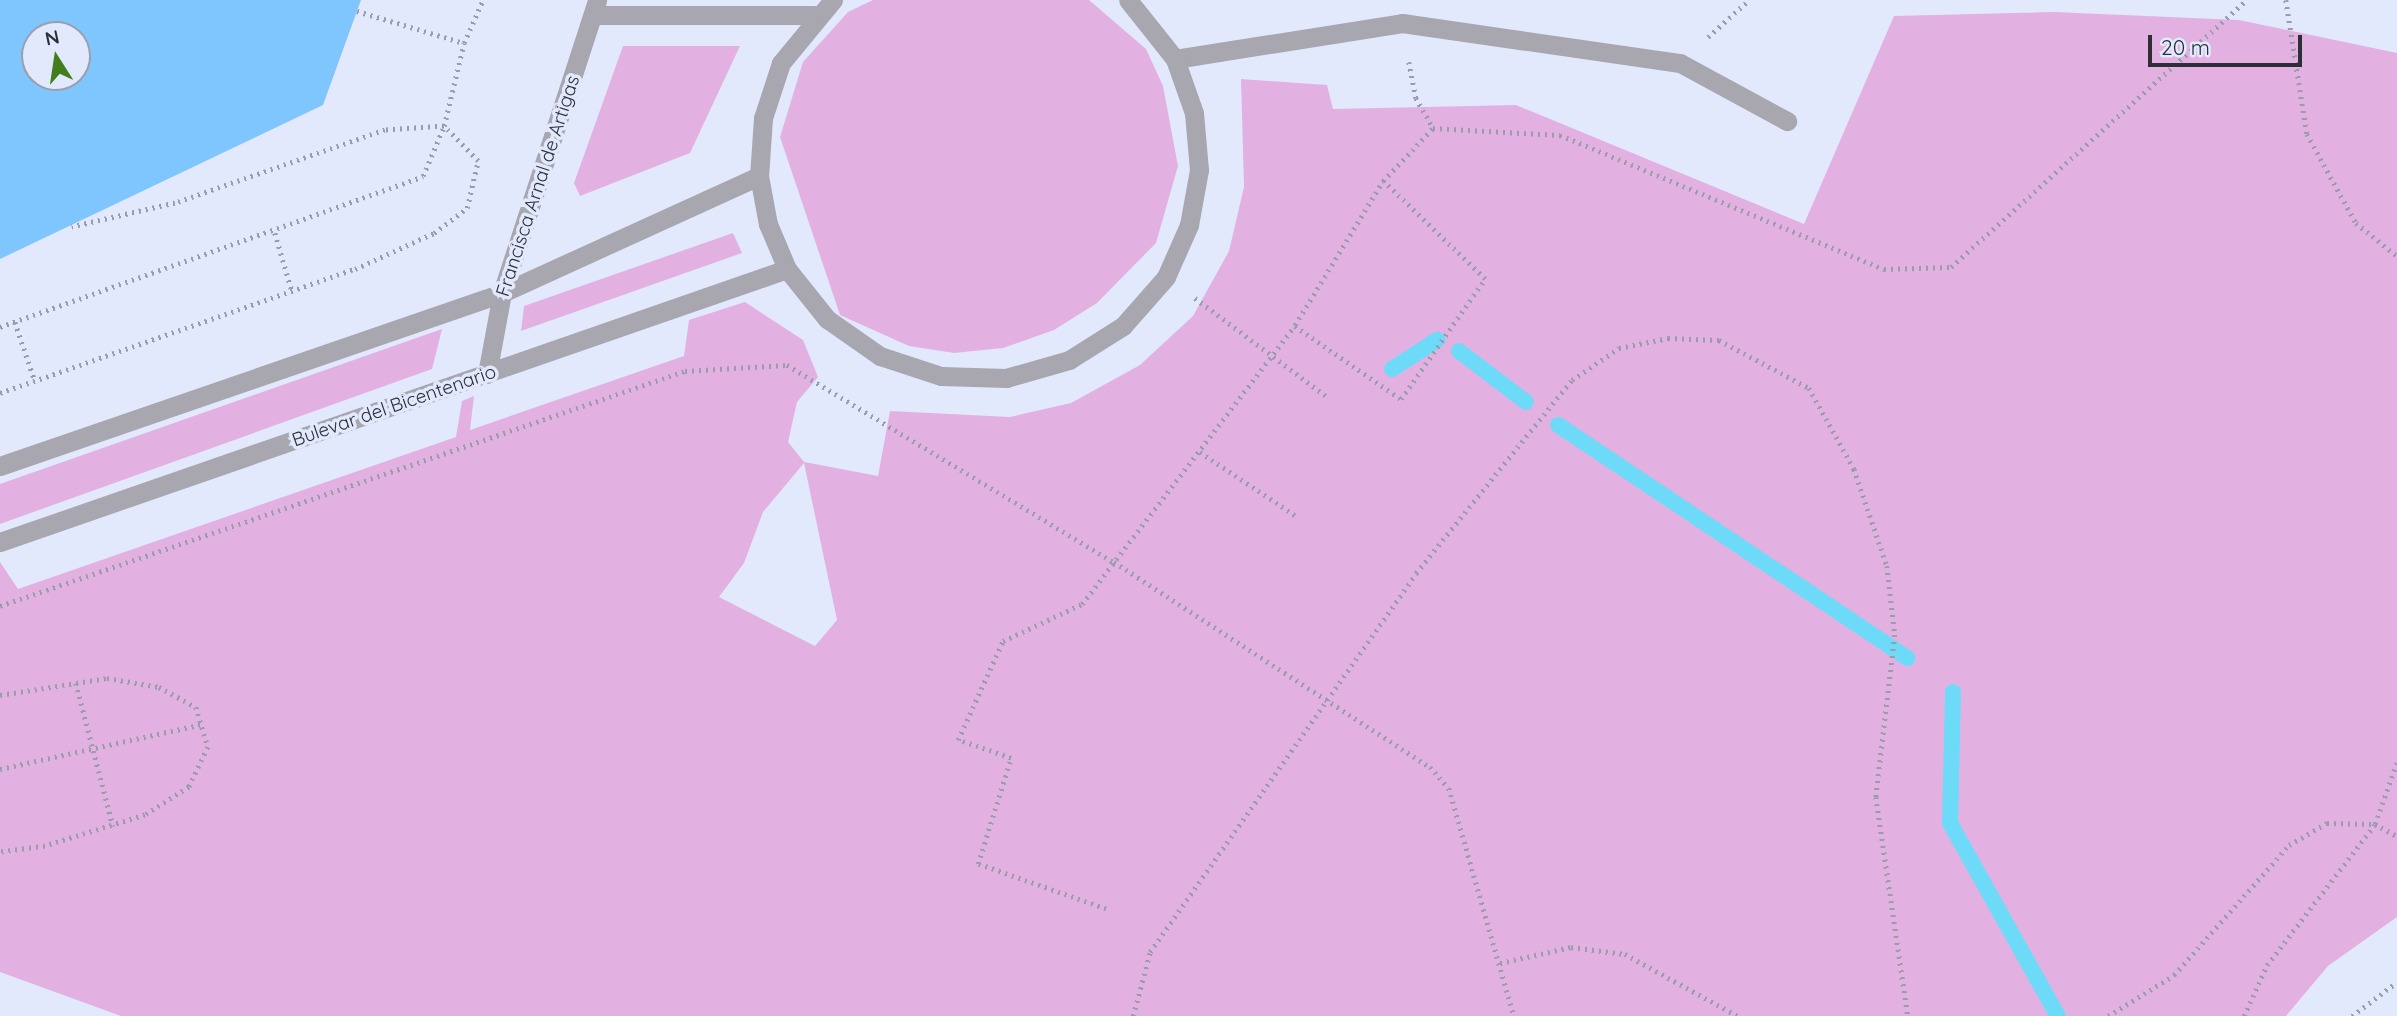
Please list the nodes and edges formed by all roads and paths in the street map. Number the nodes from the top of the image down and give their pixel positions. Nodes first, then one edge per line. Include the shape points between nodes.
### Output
1 (483, 0) edge
2 (832, 0) edge
3 (1749, 0) edge
4 (2246, 0) edge
5 (2286, 0) edge
6 (1138, 2) edge
7 (595, 8) edge
8 (356, 11) dead end
9 (814, 15) junction
10 (1402, 23) junction
11 (464, 43) junction
12 (1175, 59) junction
13 (1680, 63) junction
14 (1787, 121) dead end
15 (444, 126) junction
16 (1433, 128) junction
17 (759, 176) junction
18 (1383, 181) junction
19 (72, 227) dead end
20 (275, 233) junction
21 (2397, 256) edge
22 (787, 269) junction
23 (1166, 277) junction
24 (292, 291) junction
25 (502, 293) junction
26 (15, 323) junction
27 (1295, 325) junction
28 (0, 327) edge
29 (1274, 354) junction
30 (487, 374) junction
31 (35, 381) junction
32 (0, 393) edge
33 (1326, 396) dead end
34 (1200, 452) junction
35 (0, 466) edge
36 (1295, 515) dead end
37 (0, 542) edge
38 (1115, 562) junction
39 (0, 606) edge
40 (76, 683) junction
41 (0, 695) edge
42 (1328, 702) junction
43 (203, 724) junction
44 (93, 748) junction
45 (2397, 762) edge
46 (0, 769) edge
47 (2375, 824) junction
48 (113, 825) junction
49 (2397, 836) edge
50 (0, 852) edge
51 (1106, 908) dead end
52 (1500, 963) junction
53 (2397, 982) edge
54 (1133, 1016) edge
55 (1514, 1016) edge
56 (1738, 1016) edge
57 (1908, 1016) edge
58 (2108, 1016) edge
59 (2244, 1016) edge
60 (2352, 1016) edge

1 - 11 path
2 - 9 street
3 - 13 path
4 - 16 path via 1951,267 1884,269 1560,135
5 - 21 path via 2307,134 2356,223
6 - 12 street
7 - 9 street
7 - 25 street, Francisca Arnal de Artigas
8 - 11 path
9 - 17 street via 781,63 763,118
10 - 12 street
10 - 13 street
10 - 16 path via 1416,98
11 - 15 path
12 - 23 street via 1194,113 1199,170 1189,225
13 - 14 street
15 - 19 path via 385,130 175,203
15 - 20 path via 423,176
15 - 24 path via 478,161 467,208 434,233
16 - 18 path
17 - 22 street via 768,224
17 - 25 street
18 - 27 path
18 - 27 path via 1485,279 1401,398
20 - 24 path
20 - 26 path
22 - 23 street via 827,319 880,356 941,376 1006,378 1069,360 1123,326
22 - 30 street, Bulevar del Bicentenario
23 - 29 path
24 - 31 path
25 - 30 street, Francisca Arnal de Artigas
25 - 35 street
26 - 28 path
26 - 31 path
27 - 29 path
29 - 33 path
29 - 34 path
30 - 37 street, Bulevar del Bicentenario
31 - 32 path
34 - 36 path
34 - 38 path
38 - 39 path via 787,365 685,371
38 - 42 path
38 - 51 path via 1082,604 1003,641 958,740 1011,758 978,864
40 - 41 path
40 - 43 path via 107,678 159,687 196,707
40 - 44 path
42 - 52 path via 1430,767 1449,788
42 - 54 path via 1150,952
42 - 57 path via 1416,573 1572,380 1619,348 1668,338 1719,341 1763,359 1809,388 1854,469 1887,566 1895,635 1876,797
43 - 44 path
43 - 48 path via 208,747 189,787 145,815
44 - 46 path
44 - 48 path
45 - 47 path
47 - 49 path
47 - 58 path via 2328,823 2289,845 2174,975
47 - 59 path via 2267,965
48 - 50 path
52 - 55 path
52 - 56 path via 1571,947 1625,954
53 - 60 path

